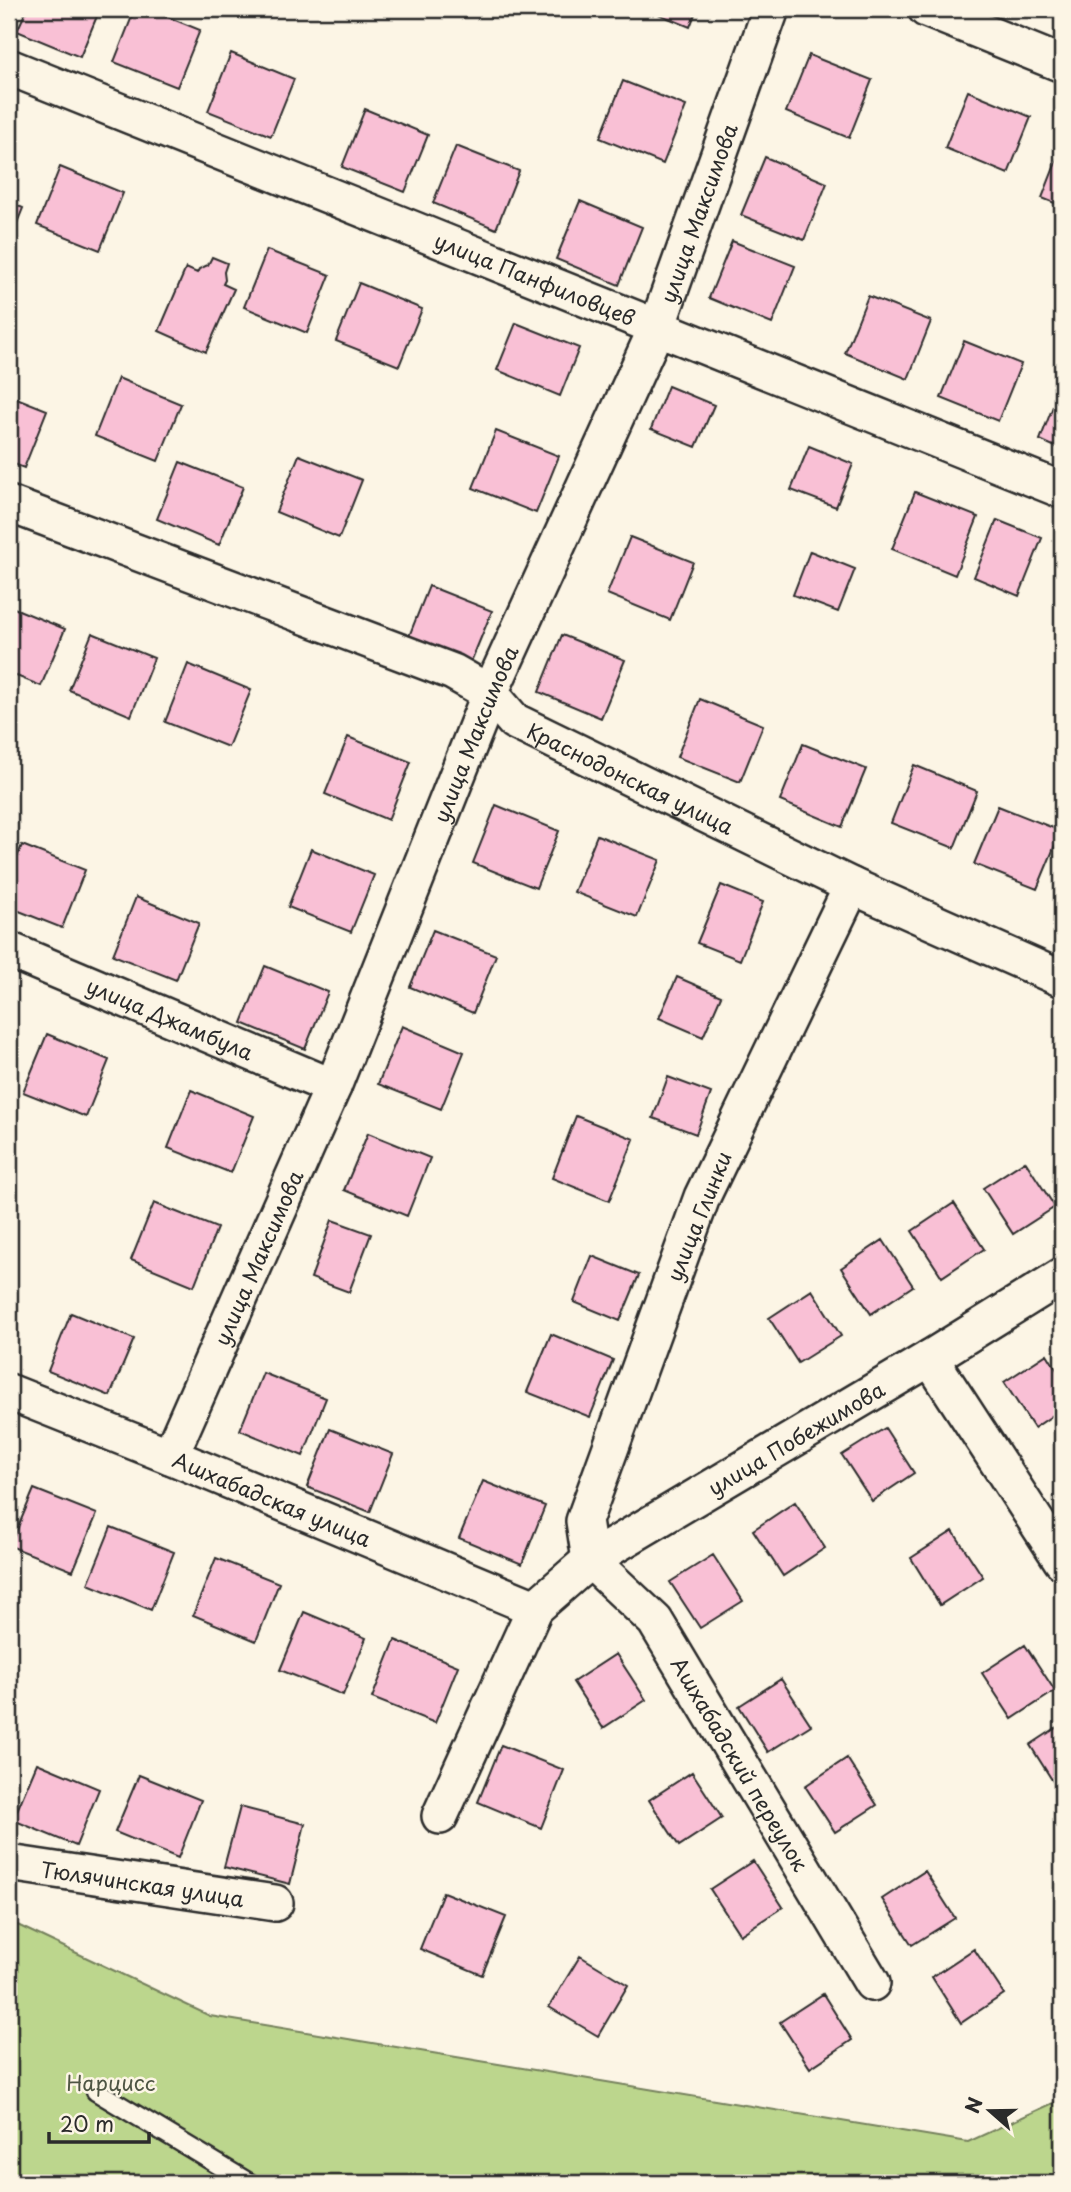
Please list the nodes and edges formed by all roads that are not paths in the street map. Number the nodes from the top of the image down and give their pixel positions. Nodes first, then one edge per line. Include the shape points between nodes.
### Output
1 (771, 9) edge
2 (926, 9) edge
3 (1062, 64) edge
4 (9, 67) edge
5 (657, 327) junction
6 (1062, 490) edge
7 (9, 504) edge
8 (490, 693) junction
9 (852, 886) junction
10 (9, 950) edge
11 (1062, 979) edge
12 (333, 1087) junction
13 (1062, 1276) edge
14 (930, 1358) junction
15 (9, 1392) edge
16 (170, 1455) junction
17 (590, 1560) junction
18 (1062, 1560) edge
19 (535, 1608) junction
20 (440, 1816) dead end
21 (9, 1863) edge
22 (275, 1903) dead end
23 (872, 1983) dead end
24 (96, 2091) dead end
25 (249, 2183) edge

1 - 5 street, улица Максимова
2 - 3 street
4 - 5 street, улица Панфиловцев
5 - 6 street, улица Панфиловцев
5 - 8 street, улица Максимова
7 - 8 street, Краснодонская улица via 453,672
8 - 9 street, Краснодонская улица via 514,721
8 - 12 street, улица Максимова
9 - 11 street, Краснодонская улица
9 - 17 street, улица Глинки via 702,1197 584,1521
10 - 12 street, улица Джамбула
12 - 16 street, улица Максимова
13 - 14 street, улица Побежимова
14 - 17 street, улица Побежимова
14 - 18 street
15 - 16 street, Ашхабадская улица
16 - 19 street, Ашхабадская улица
17 - 19 street, улица Побежимова
17 - 23 street, Ашхабадский переулок via 656,1621
19 - 20 street
21 - 22 street, Тюлячинская улица
24 - 25 lane

